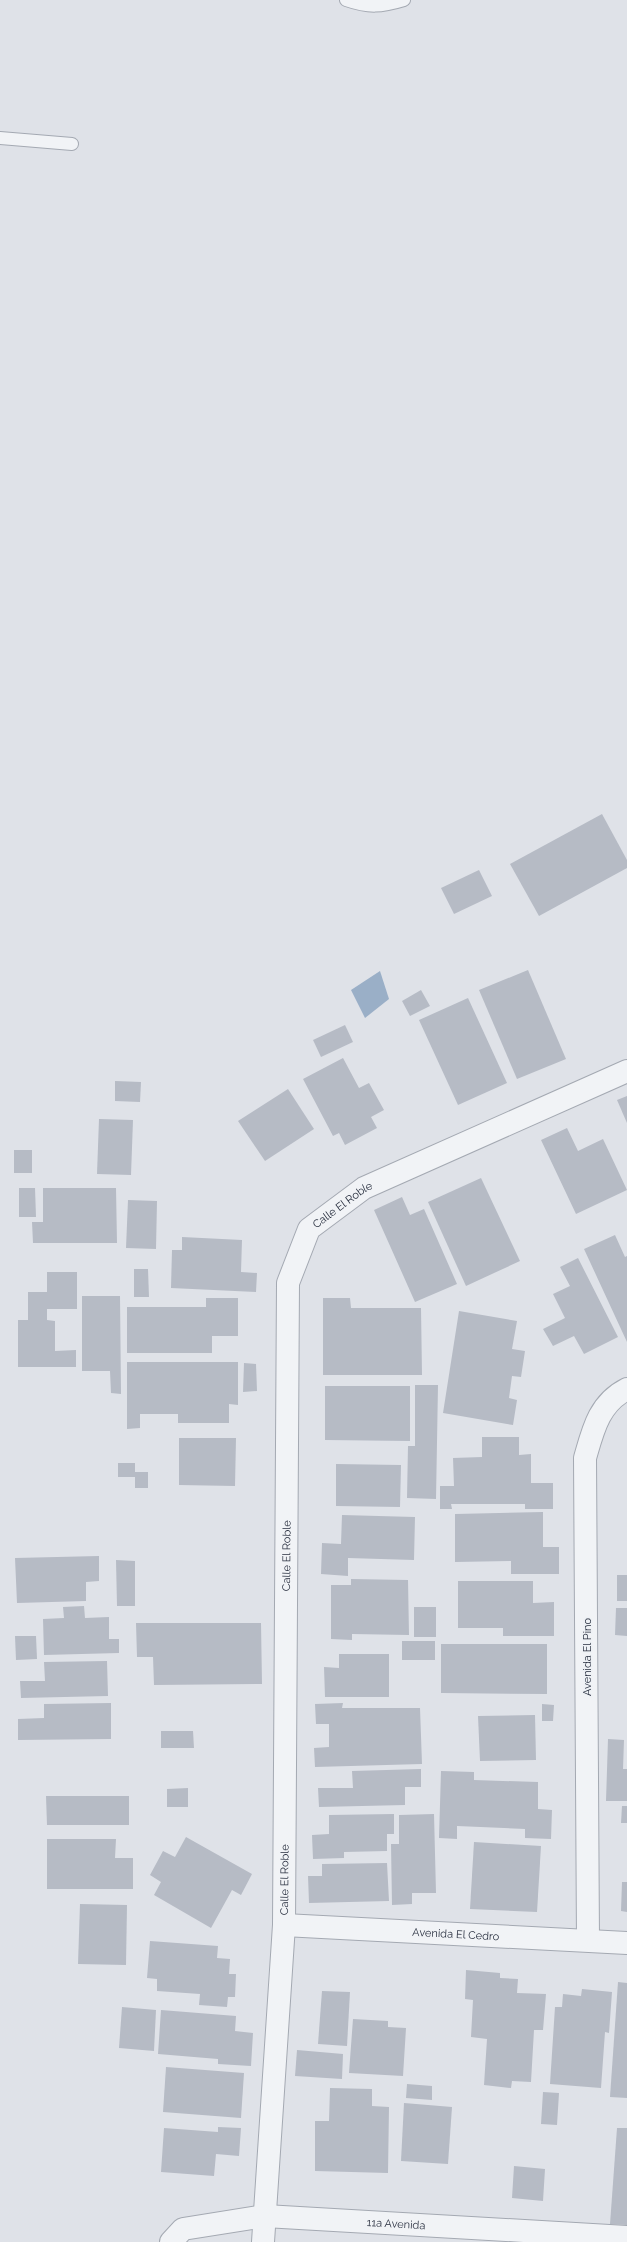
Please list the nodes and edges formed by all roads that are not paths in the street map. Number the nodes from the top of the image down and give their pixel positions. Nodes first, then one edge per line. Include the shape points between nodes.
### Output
1 (346, 0) edge
2 (404, 0) edge
3 (0, 138) edge
4 (72, 144) dead end
5 (627, 1071) edge
6 (627, 1389) edge
7 (284, 1925) junction
8 (588, 1940) junction
9 (627, 1943) edge
10 (265, 2216) junction
11 (627, 2237) edge
12 (171, 2242) edge
13 (263, 2242) edge

1 - 2 lane via 365,6 385,6
3 - 4 lane
5 - 7 street, Calle El Roble via 364,1188 308,1229 288,1283
6 - 8 street, Avenida El Pino via 618,1393 596,1419 585,1458
7 - 8 street, Avenida El Cedro
7 - 10 street, Calle El Roble
8 - 9 street, Avenida El Cedro
10 - 11 street, 11a Avenida
10 - 12 street, 11a Avenida via 183,2229
10 - 13 street, Calle El Roble

